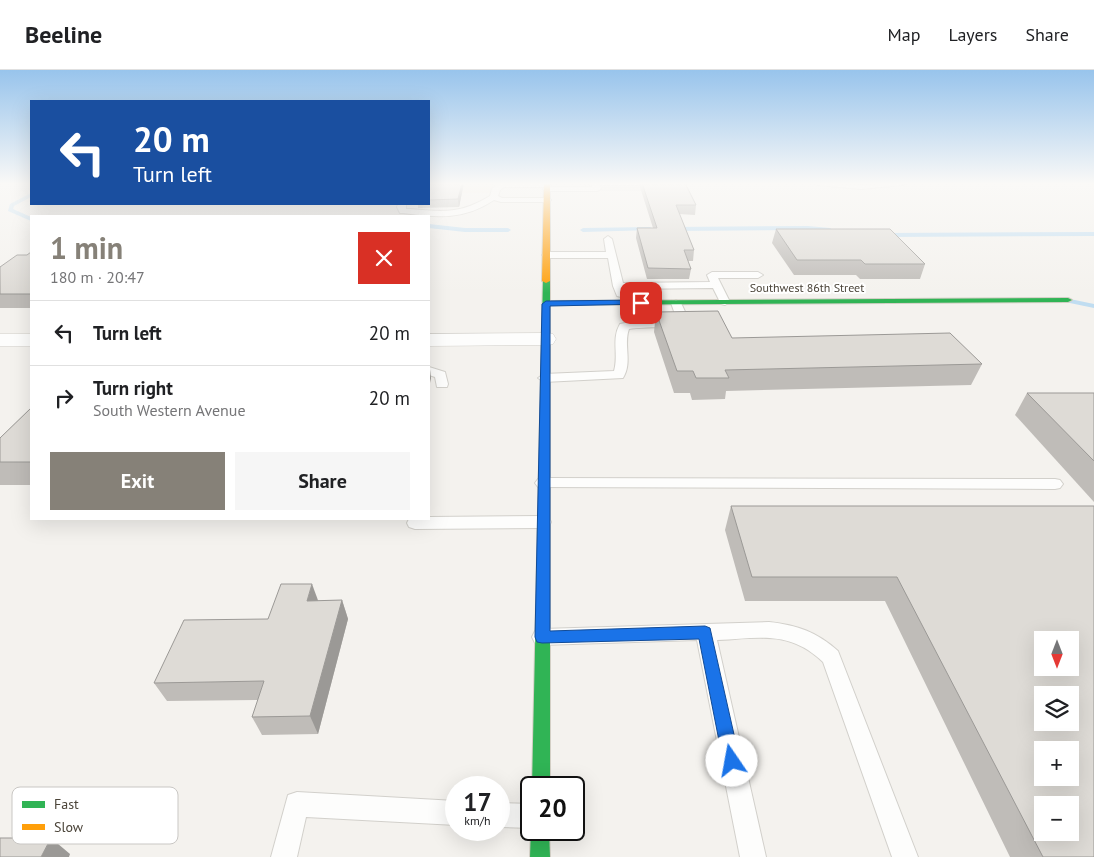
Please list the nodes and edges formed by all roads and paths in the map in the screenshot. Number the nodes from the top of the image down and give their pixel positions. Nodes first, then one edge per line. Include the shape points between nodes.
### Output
1 (547, 220) edge
2 (608, 239) dead end
3 (546, 255) junction
4 (610, 255) junction
5 (758, 275) dead end
6 (618, 286) junction
7 (717, 286) junction
8 (1068, 300) dead end
9 (676, 302) junction
10 (725, 302) junction
11 (623, 303) junction
12 (546, 304) junction
13 (545, 339) junction
14 (0, 340) edge
15 (30, 340) edge
16 (430, 340) edge
17 (430, 371) edge
18 (544, 378) junction
19 (442, 384) dead end
20 (543, 483) junction
21 (1055, 484) dead end
22 (543, 522) junction
23 (415, 523) dead end
24 (705, 632) junction
25 (542, 637) junction
26 (541, 776) edge
27 (445, 812) edge
28 (540, 841) edge
29 (284, 857) edge
30 (540, 857) edge
31 (753, 857) edge
32 (905, 857) edge

1 - 3 main road
2 - 4 lane
3 - 4 lane
3 - 12 main road
4 - 6 lane
5 - 7 lane via 712,275
6 - 7 lane
6 - 11 lane
7 - 10 lane
8 - 10 main road, Southwest 86th Street
9 - 10 main road, Southwest 86th Street
9 - 11 main road, Southwest 86th Street
9 - 18 lane via 682,318 675,322 624,326 619,335 624,366 619,375
11 - 12 main road, Southwest 86th Street
12 - 13 main road
13 - 16 street
13 - 18 main road
14 - 15 street
17 - 19 lane via 441,375
18 - 20 main road
20 - 21 lane
20 - 22 main road
22 - 23 lane
22 - 25 main road
24 - 25 lane
24 - 31 lane
24 - 32 lane via 795,632 816,642 831,657
25 - 26 main road
27 - 29 lane via 297,804
28 - 30 main road

